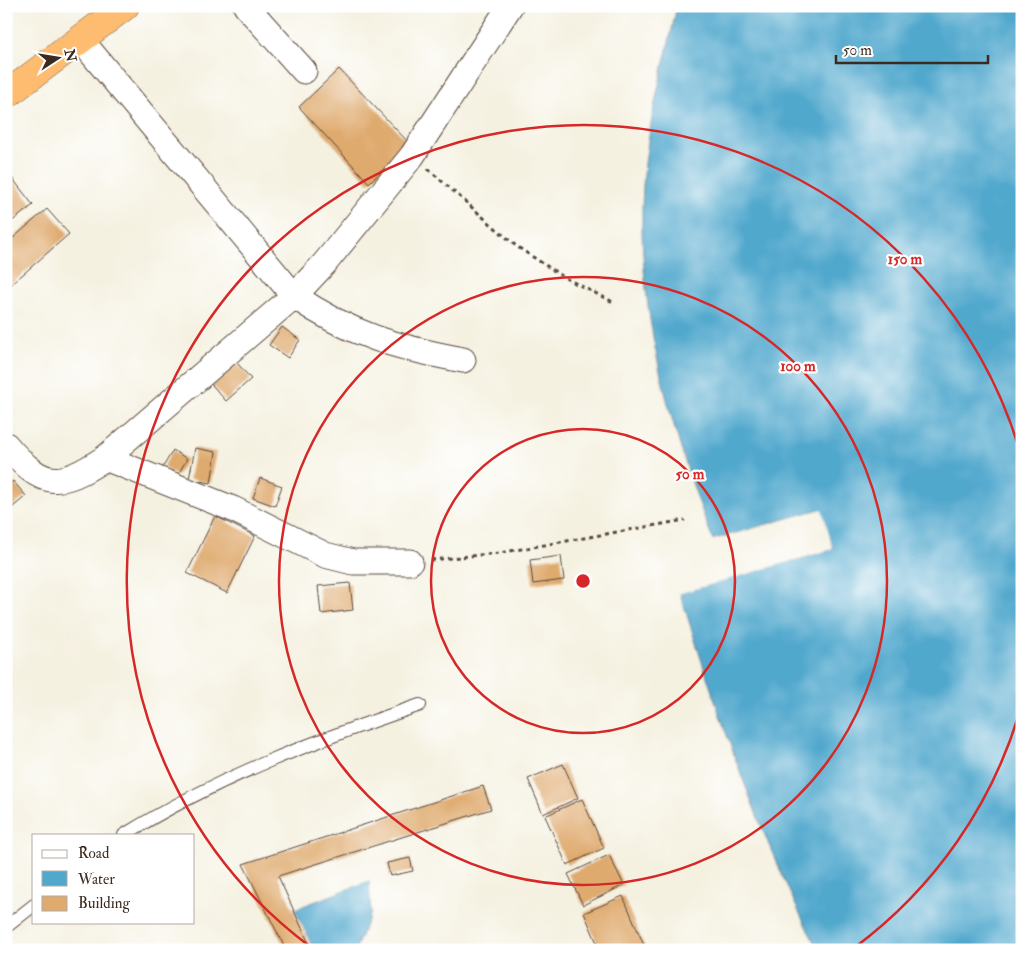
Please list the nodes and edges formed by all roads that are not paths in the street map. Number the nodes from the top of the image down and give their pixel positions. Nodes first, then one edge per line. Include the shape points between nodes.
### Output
1 (125, 6) edge
2 (246, 6) edge
3 (510, 6) edge
4 (80, 39) junction
5 (304, 70) dead end
6 (6, 95) edge
7 (294, 296) junction
8 (463, 360) dead end
9 (6, 445) edge
10 (105, 458) junction
11 (410, 562) road end
12 (420, 705) dead end
13 (126, 834) edge
14 (32, 907) edge
15 (6, 927) edge

1 - 4 highway
2 - 5 street
3 - 7 street via 412,156 352,232
4 - 6 highway
4 - 7 street
7 - 8 street via 324,317 366,336 408,349
7 - 10 street
9 - 10 street via 46,480 74,477
10 - 11 street via 233,509 325,555 353,562
12 - 13 lane via 321,739 234,775 171,806
14 - 15 lane

